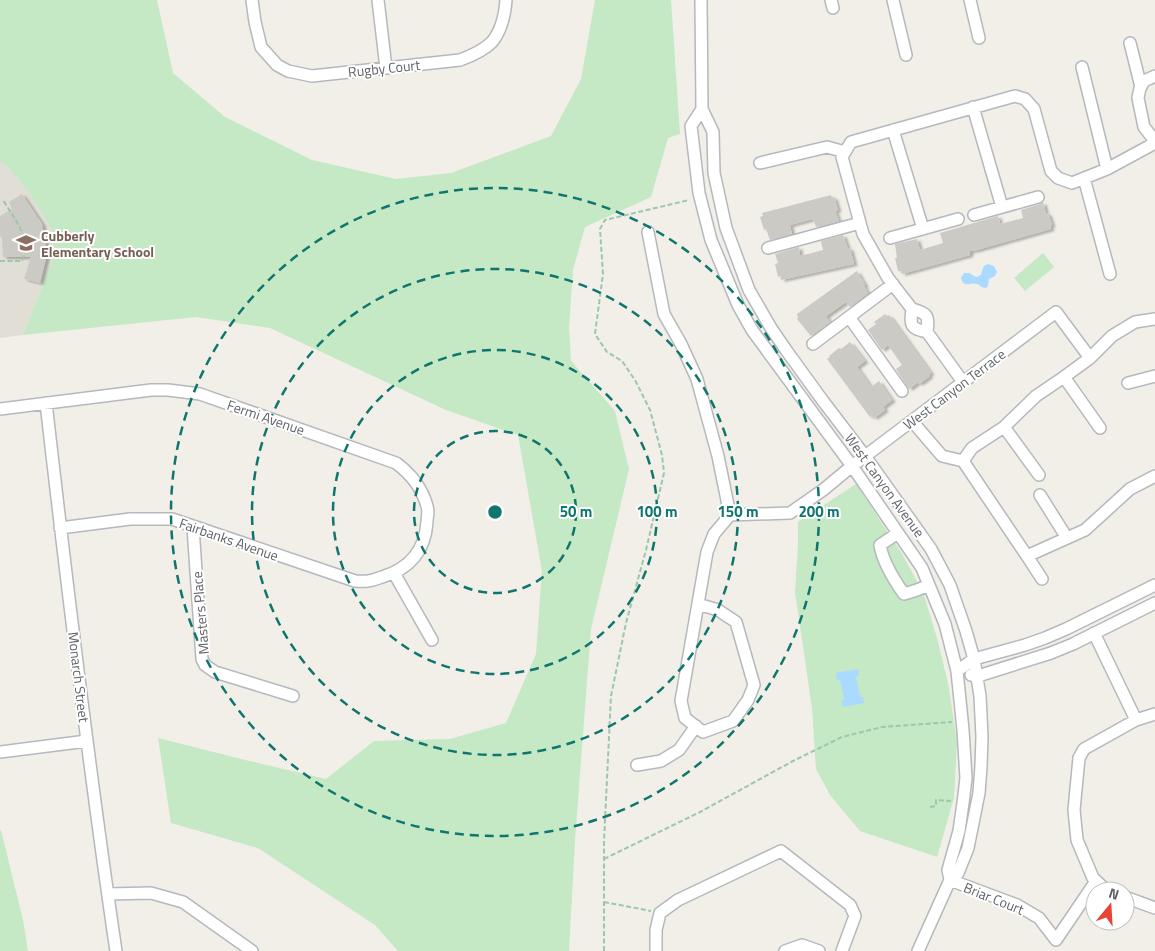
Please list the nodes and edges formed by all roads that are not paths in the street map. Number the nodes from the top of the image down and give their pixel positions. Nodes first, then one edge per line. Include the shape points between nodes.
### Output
1 (252, 0) edge
2 (378, 0) edge
3 (506, 0) edge
4 (701, 0) edge
5 (893, 0) edge
6 (970, 0) edge
7 (979, 38) dead end
8 (1130, 43) dead end
9 (906, 55) dead end
10 (1082, 67) dead end
11 (386, 68) junction
12 (1155, 76) edge
13 (1141, 86) junction
14 (974, 107) junction
15 (702, 109) junction
16 (893, 130) junction
17 (1155, 142) edge
18 (845, 152) junction
19 (760, 163) dead end
20 (1108, 169) junction
21 (1084, 178) junction
22 (1038, 198) dead end
23 (1002, 207) junction
24 (974, 216) dead end
25 (958, 219) dead end
26 (860, 223) junction
27 (922, 229) junction
28 (648, 232) dead end
29 (890, 238) dead end
30 (768, 248) dead end
31 (1110, 274) dead end
32 (893, 284) junction
33 (849, 317) junction
34 (1155, 319) edge
35 (813, 344) dead end
36 (1090, 358) junction
37 (1155, 376) edge
38 (1064, 377) junction
39 (963, 382) junction
40 (1128, 384) dead end
41 (902, 391) dead end
42 (46, 403) junction
43 (0, 409) edge
44 (912, 420) junction
45 (1004, 427) junction
46 (1100, 428) dead end
47 (865, 456) junction
48 (963, 461) junction
49 (852, 466) junction
50 (1040, 475) dead end
51 (1155, 476) edge
52 (1040, 495) dead end
53 (730, 515) junction
54 (193, 527) junction
55 (60, 528) junction
56 (898, 533) junction
57 (1067, 538) junction
58 (1027, 556) junction
59 (394, 573) junction
60 (1042, 579) dead end
61 (929, 585) junction
62 (1155, 585) edge
63 (1155, 603) edge
64 (698, 604) junction
65 (1094, 633) junction
66 (432, 640) dead end
67 (974, 659) junction
68 (958, 672) junction
69 (978, 676) junction
70 (292, 696) dead end
71 (1155, 714) edge
72 (1136, 720) junction
73 (696, 726) junction
74 (87, 741) junction
75 (0, 752) edge
76 (637, 765) dead end
77 (950, 880) junction
78 (1096, 881) edge
79 (108, 894) junction
80 (1085, 897) edge
81 (1135, 901) edge
82 (1155, 908) edge
83 (116, 951) edge
84 (252, 951) edge
85 (656, 951) edge
86 (785, 951) edge
87 (819, 951) edge
88 (842, 951) edge
89 (918, 951) edge

1 - 11 street, Rugby Court via 261,47 277,65 288,71 312,76
2 - 11 street
3 - 11 street, Rugby Court via 500,27 492,42 476,54 460,60
4 - 15 street, West Canyon Avenue
5 - 9 street
6 - 7 street
8 - 13 street
10 - 20 street
12 - 13 street
13 - 17 street via 1138,98 1144,127
14 - 16 street
14 - 21 street via 1014,96 1025,99 1034,110 1051,171 1058,178 1072,183
14 - 23 street
15 - 47 street, West Canyon Avenue via 713,132 714,174 726,228 749,290 786,350
15 - 49 street, West Canyon Avenue via 692,126 701,198 711,240 738,305 752,330
16 - 18 street via 851,142
16 - 27 street
17 - 20 street
18 - 19 street via 827,147
18 - 26 street via 842,157
20 - 21 street
21 - 31 street
22 - 23 street
23 - 24 street
25 - 27 street
26 - 30 street
26 - 32 street via 863,234
27 - 29 street
28 - 53 street via 664,314 697,379
32 - 33 street
32 - 39 street via 912,309 927,315 927,332
33 - 35 street
33 - 41 street
34 - 36 street via 1135,322 1112,336
36 - 38 street
36 - 39 street, West Canyon Terrace via 1056,312
37 - 40 street
38 - 45 street via 1036,396
38 - 46 street
39 - 44 street, West Canyon Terrace
42 - 43 street, Fermi Avenue
42 - 55 street, Monarch Street
42 - 59 street, Fermi Avenue via 151,390 200,394 396,463 417,484 428,508 426,532 418,552
44 - 47 street, West Canyon Terrace
44 - 48 street via 942,456
45 - 48 street via 972,448
45 - 50 street
47 - 49 street, West Canyon Terrace
47 - 67 street, West Canyon Avenue via 931,549 950,585
48 - 58 street
49 - 53 street, West Canyon Terrace via 790,512
49 - 56 street, West Canyon Avenue
51 - 57 street via 1130,489 1085,530
52 - 57 street
53 - 64 street via 714,534 707,552
54 - 55 street, Fairbanks Avenue via 172,519 130,519
54 - 59 street, Fairbanks Avenue via 355,581 367,582
54 - 70 street, Masters Place via 205,665 215,672
55 - 74 street, Monarch Street
56 - 61 street, West Canyon Avenue via 922,568
56 - 61 street via 880,545 881,554 895,581 904,594
57 - 58 street
58 - 60 street
59 - 66 street
61 - 68 street, West Canyon Avenue via 945,624
62 - 67 street via 1045,638
63 - 65 street
64 - 73 street via 682,701 685,718
64 - 73 street via 718,610 736,622 754,685 733,722 703,732
65 - 69 street via 1051,653
65 - 72 street
67 - 68 street
67 - 69 street, West Canyon Avenue
68 - 69 street
68 - 77 street, West Canyon Avenue via 966,778 959,831 948,870
69 - 77 street, West Canyon Avenue via 982,737 979,793 968,848 958,873
71 - 72 street
72 - 78 street via 1084,749 1079,758 1074,810 1077,840
73 - 76 street via 679,750 660,761
74 - 75 street
74 - 79 street, Monarch Street
77 - 80 street, Briar Court via 1017,905 1039,918 1056,940
77 - 89 street, West Canyon Avenue
79 - 83 street, Monarch Street
79 - 84 street via 151,893 183,902
81 - 82 street
85 - 88 street via 660,913 678,900 781,851 850,905 855,916
86 - 87 street via 802,945

